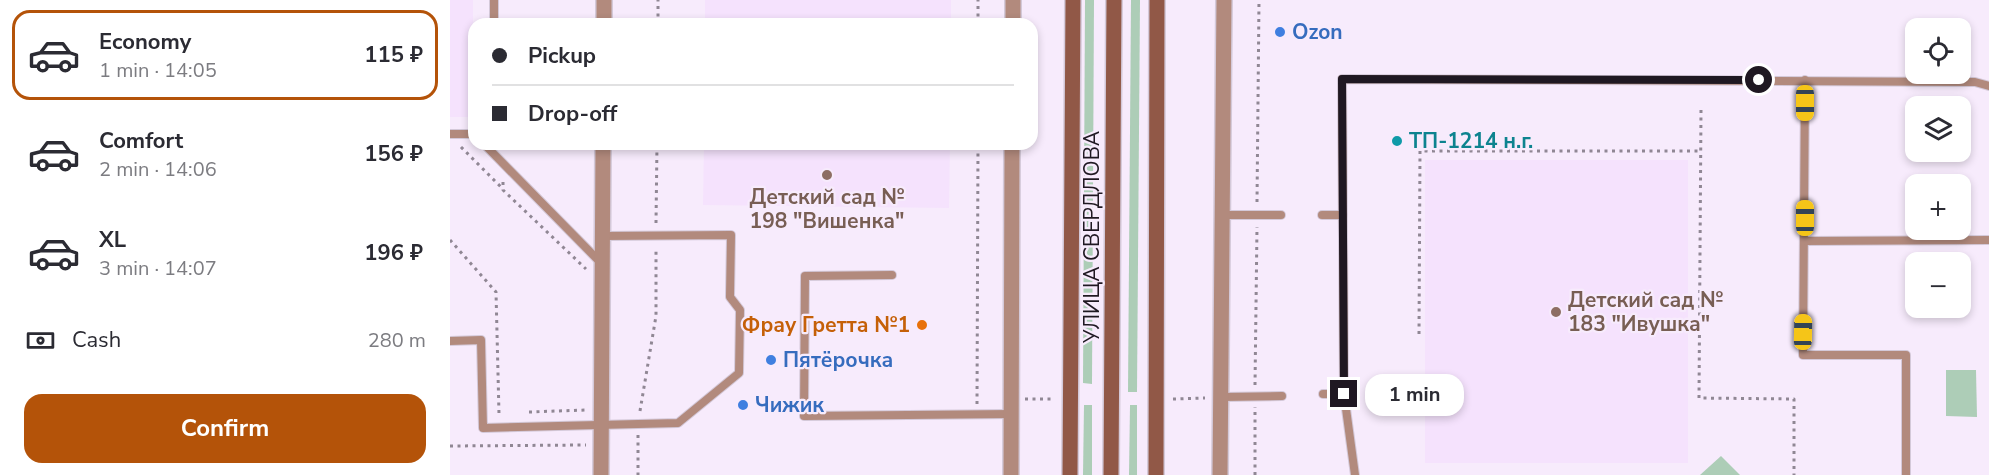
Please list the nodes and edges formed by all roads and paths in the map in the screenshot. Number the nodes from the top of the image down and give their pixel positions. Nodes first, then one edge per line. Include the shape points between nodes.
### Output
1 (494, 0) edge
2 (604, 0) edge
3 (658, 0) edge
4 (978, 0) edge
5 (1013, 0) edge
6 (1073, 0) edge
7 (1114, 0) edge
8 (1157, 0) edge
9 (1224, 0) edge
10 (1259, 0) edge
11 (494, 18) edge
12 (604, 18) edge
13 (658, 18) edge
14 (978, 18) edge
15 (1013, 18) edge
16 (1805, 80) junction
17 (1989, 86) edge
18 (1701, 110) dead end
19 (450, 134) edge
20 (468, 134) edge
21 (450, 147) edge
22 (494, 150) edge
23 (603, 150) edge
24 (978, 150) edge
25 (1012, 150) edge
26 (1701, 151) junction
27 (503, 163) junction
28 (503, 190) junction
29 (1223, 215) junction
30 (1257, 215) junction
31 (1281, 215) dead end
32 (1322, 215) dead end
33 (1343, 215) junction
34 (602, 236) junction
35 (450, 240) edge
36 (1805, 240) junction
37 (1989, 240) edge
38 (602, 264) junction
39 (587, 271) dead end
40 (892, 275) dead end
41 (656, 316) dead end
42 (1419, 334) dead end
43 (450, 341) edge
44 (1323, 394) dead end
45 (1344, 394) junction
46 (1282, 396) dead end
47 (1222, 397) junction
48 (1255, 397) junction
49 (1060, 399) dead end
50 (1168, 400) dead end
51 (1012, 407) junction
52 (510, 413) dead end
53 (521, 413) dead end
54 (977, 415) junction
55 (638, 424) junction
56 (594, 425) junction
57 (588, 445) junction
58 (450, 446) edge
59 (588, 455) dead end
60 (601, 475) edge
61 (638, 475) edge
62 (1011, 475) edge
63 (1070, 475) edge
64 (1111, 475) edge
65 (1156, 475) edge
66 (1220, 475) edge
67 (1255, 475) edge
68 (1355, 475) edge
69 (1794, 475) edge
70 (1906, 475) edge

1 - 11 lane
2 - 12 street
3 - 13 path
4 - 14 path
5 - 15 street
6 - 63 main road, УЛИЦА СВЕРДЛОВА
7 - 64 main road, УЛИЦА СВЕРДЛОВА
8 - 65 main road
9 - 29 street
10 - 30 path
16 - 17 lane via 1975,82
16 - 33 lane via 1342,79
16 - 36 lane
18 - 26 path
19 - 20 lane
21 - 28 path via 460,146
22 - 27 lane
23 - 34 street
24 - 54 path
25 - 51 street
26 - 42 path via 1420,152
26 - 69 path via 1699,398 1794,399
27 - 28 path
27 - 38 lane
28 - 39 path
29 - 30 lane
29 - 47 street
30 - 31 lane
30 - 48 path
32 - 33 lane
33 - 45 lane
34 - 38 street
34 - 55 lane via 730,235 730,297 740,310 739,372 678,423
35 - 52 path via 496,292 499,414
36 - 37 lane
36 - 70 lane via 1803,355 1906,356
38 - 56 street
40 - 54 lane via 805,276 804,416
41 - 55 path
43 - 56 lane via 481,340 483,428
44 - 45 lane
45 - 68 lane
46 - 48 lane
47 - 48 lane
47 - 50 path
47 - 66 street
48 - 67 path
49 - 51 path
51 - 54 lane
51 - 62 street
53 - 56 path via 588,410
55 - 56 lane
55 - 61 path
56 - 57 path
56 - 60 street
57 - 58 path
57 - 59 path

